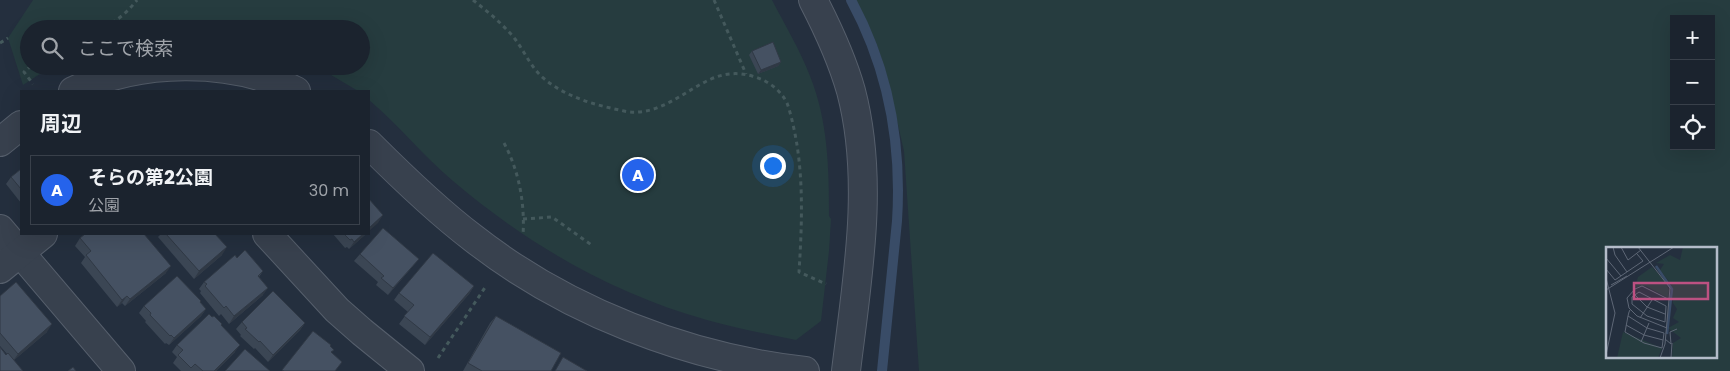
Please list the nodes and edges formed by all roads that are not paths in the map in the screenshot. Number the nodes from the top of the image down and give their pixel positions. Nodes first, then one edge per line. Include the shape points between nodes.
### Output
1 (813, 0) edge
2 (118, 75) edge
3 (251, 75) edge
4 (76, 90) edge
5 (293, 90) edge
6 (20, 126) edge
7 (0, 142) edge
8 (370, 145) edge
9 (0, 229) edge
10 (42, 235) edge
11 (268, 235) edge
12 (10, 261) edge
13 (422, 367) edge
14 (121, 371) edge
15 (805, 371) edge
16 (846, 371) edge

1 - 16 street via 844,69 856,113 860,150 860,243
2 - 4 street
3 - 5 street
6 - 7 street
8 - 15 street via 428,201 474,239 566,297 653,336 697,350 771,367
9 - 12 street
10 - 12 street
11 - 13 street via 337,310 362,332
12 - 14 street

